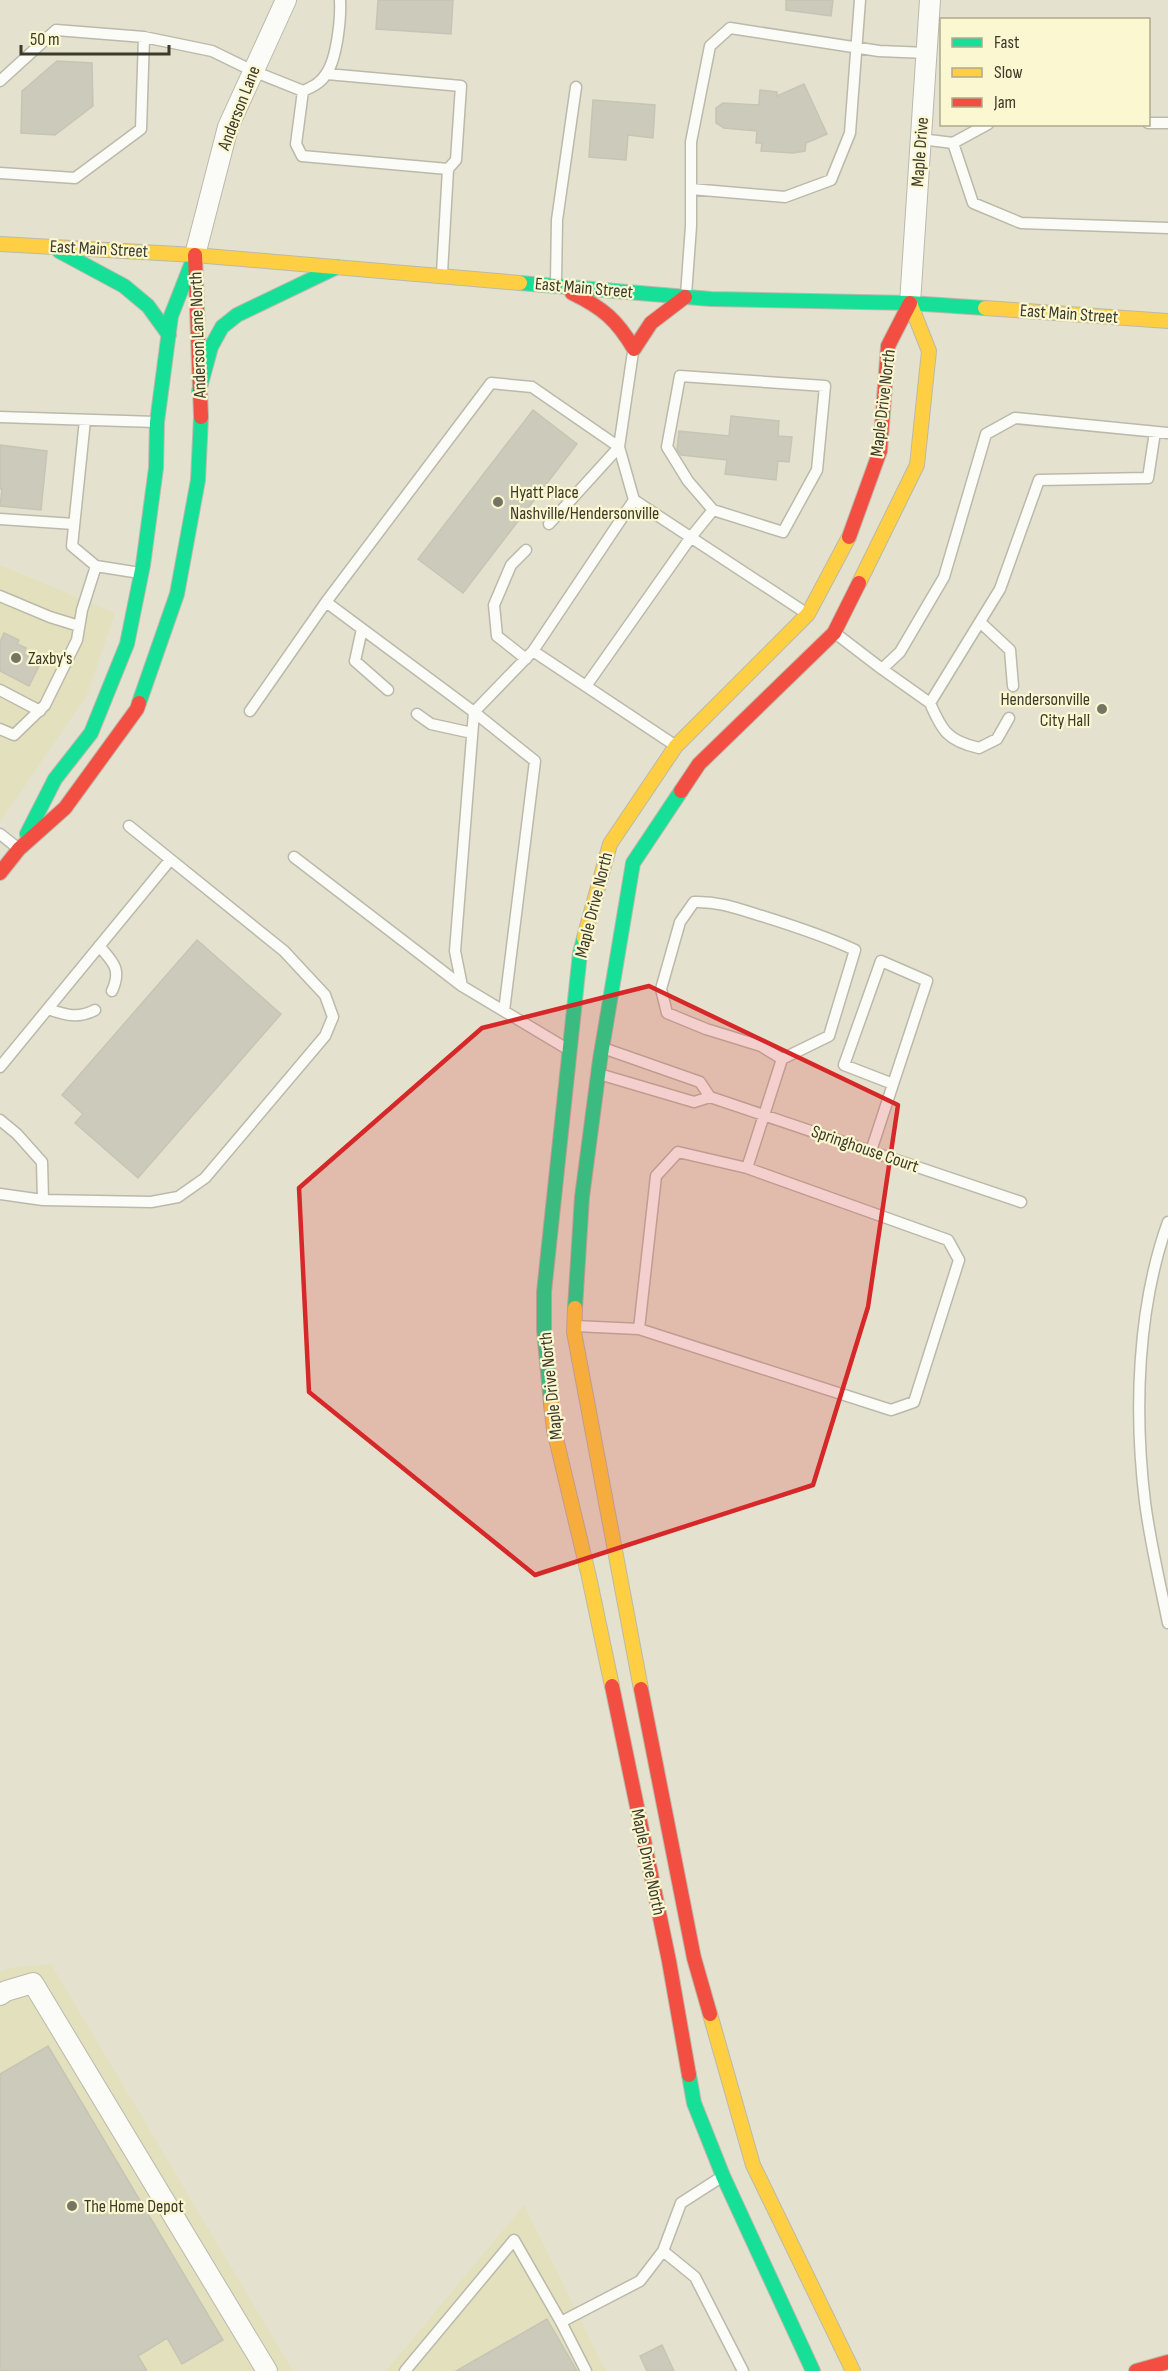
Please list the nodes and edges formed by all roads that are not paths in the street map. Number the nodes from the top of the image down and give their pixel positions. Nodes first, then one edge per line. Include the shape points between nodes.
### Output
1 (286, 0) edge
2 (340, 0) edge
3 (860, 0) edge
4 (930, 0) edge
5 (144, 37) junction
6 (856, 47) junction
7 (927, 53) junction
8 (253, 71) junction
9 (327, 74) junction
10 (0, 81) edge
11 (576, 87) dead end
12 (303, 91) junction
13 (1150, 123) edge
14 (1168, 123) edge
15 (984, 126) edge
16 (921, 139) junction
17 (953, 143) junction
18 (448, 169) junction
19 (0, 172) edge
20 (691, 189) junction
21 (1168, 228) edge
22 (0, 244) edge
23 (50, 247) junction
24 (195, 255) junction
25 (337, 267) junction
26 (442, 276) junction
27 (556, 285) junction
28 (686, 297) junction
29 (910, 303) junction
30 (1168, 321) edge
31 (169, 335) junction
32 (633, 349) junction
33 (200, 391) junction
34 (0, 417) edge
35 (85, 420) junction
36 (157, 423) junction
37 (1155, 432) junction
38 (1168, 433) edge
39 (619, 447) junction
40 (634, 500) junction
41 (713, 510) junction
42 (0, 519) edge
43 (74, 524) junction
44 (549, 524) dead end
45 (691, 537) junction
46 (526, 550) dead end
47 (96, 566) junction
48 (142, 573) junction
49 (0, 596) edge
50 (326, 602) junction
51 (980, 622) junction
52 (821, 623) junction
53 (79, 626) junction
54 (362, 629) junction
55 (529, 655) junction
56 (882, 669) junction
57 (586, 686) junction
58 (1013, 686) dead end
59 (0, 690) edge
60 (388, 690) dead end
61 (930, 703) junction
62 (39, 711) junction
63 (250, 711) dead end
64 (474, 712) junction
65 (417, 714) dead end
66 (1009, 718) dead end
67 (0, 729) edge
68 (472, 733) junction
69 (688, 755) junction
70 (129, 826) dead end
71 (0, 834) edge
72 (19, 849) junction
73 (294, 857) dead end
74 (170, 860) junction
75 (0, 873) edge
76 (99, 946) junction
77 (462, 986) junction
78 (112, 991) dead end
79 (48, 1009) junction
80 (95, 1010) dead end
81 (504, 1011) junction
82 (590, 1057) junction
83 (782, 1059) junction
84 (0, 1067) edge
85 (893, 1084) junction
86 (710, 1097) junction
87 (764, 1115) junction
88 (0, 1120) edge
89 (871, 1151) junction
90 (747, 1168) junction
91 (0, 1194) edge
92 (43, 1200) junction
93 (1021, 1202) dead end
94 (1168, 1222) edge
95 (639, 1329) junction
96 (562, 1330) junction
97 (604, 1574) junction
98 (1168, 1623) edge
99 (694, 1958) junction
100 (669, 1961) junction
101 (0, 1995) edge
102 (738, 2170) junction
103 (663, 2251) junction
104 (561, 2322) junction
105 (1168, 2362) edge
106 (267, 2371) edge
107 (405, 2371) edge
108 (586, 2371) edge
109 (742, 2371) edge
110 (813, 2371) edge
111 (853, 2371) edge
112 (1136, 2371) edge

1 - 8 street, Anderson Lane
2 - 9 lane via 341,15
3 - 6 lane
4 - 7 street, Maple Drive
5 - 8 lane via 212,51
5 - 10 lane via 56,30
5 - 19 lane via 141,129 75,178
6 - 7 lane
6 - 20 lane via 849,133 831,180 784,197
6 - 20 lane via 730,28 710,46 691,142
7 - 16 street, Maple Drive
8 - 12 lane
8 - 24 street, Anderson Lane via 228,127
9 - 12 lane
9 - 18 lane via 461,86 456,160
11 - 27 lane via 557,220
12 - 18 lane via 296,144 302,156
13 - 14 lane
15 - 17 lane
16 - 17 lane
16 - 29 street, Maple Drive
17 - 21 lane via 973,203 1021,223
18 - 26 lane
20 - 28 lane
22 - 23 street, East Main Street
23 - 24 street, East Main Street
23 - 31 street via 124,286 148,306
24 - 25 street, East Main Street
24 - 31 street, Anderson Lane North via 171,316
24 - 33 street, Anderson Lane North
25 - 26 street, East Main Street
25 - 33 street via 237,315 222,327 211,347
26 - 27 street, East Main Street
27 - 28 street, East Main Street
27 - 32 street via 604,309 619,324
28 - 29 street, East Main Street
28 - 32 street via 651,323
29 - 30 street, East Main Street
29 - 52 street, Maple Drive North via 888,346 880,451
29 - 52 street, Maple Drive North via 929,351 917,465
31 - 36 street, Anderson Lane North
32 - 39 lane
33 - 72 street, Anderson Lane North via 198,480 177,594 137,709 65,808
34 - 35 lane
35 - 36 lane
35 - 43 lane
36 - 48 street, Anderson Lane North via 156,468
37 - 38 lane
37 - 51 lane via 1148,478 1039,480 1000,588
37 - 56 lane via 1015,418 986,434 944,577 900,652
39 - 40 lane
39 - 44 lane
39 - 50 lane via 532,387 491,383
40 - 45 lane
40 - 55 lane
41 - 41 lane via 783,532 816,470 825,386 680,376 667,447 688,481
41 - 45 lane
42 - 43 lane
43 - 47 lane via 72,546
45 - 52 lane
45 - 57 lane
46 - 55 lane via 511,565 494,605 497,636
47 - 48 lane
47 - 53 lane
48 - 72 street, Anderson Lane North via 127,644 91,733 56,779
49 - 53 lane
50 - 54 lane
50 - 63 lane
51 - 58 lane via 1010,650
51 - 61 lane
52 - 56 lane
52 - 69 street, Maple Drive North
52 - 69 street, Maple Drive North
53 - 62 lane via 77,640
54 - 60 lane via 355,661
54 - 64 lane
55 - 57 lane
55 - 64 lane
56 - 61 lane
57 - 69 lane
59 - 62 lane
61 - 66 lane via 941,729 962,744 979,748 997,739
62 - 67 lane via 14,735
64 - 68 lane
64 - 81 lane via 535,761
65 - 68 lane via 430,724
68 - 77 lane via 455,951
69 - 82 street, Maple Drive North via 633,862
69 - 82 street, Maple Drive North via 610,844 580,953
70 - 74 lane
71 - 72 lane
72 - 75 street, Anderson Lane North
73 - 77 lane
74 - 76 lane
74 - 92 lane via 284,951 325,995 333,1017 325,1036 205,1178 178,1197 151,1202
76 - 78 lane via 114,963 118,978
76 - 79 lane
77 - 81 lane
79 - 80 lane via 69,1016
79 - 84 lane
81 - 82 lane
82 - 86 lane via 694,1102
82 - 86 lane via 700,1082
82 - 96 street, Maple Drive North via 582,1197
82 - 96 street, Maple Drive North via 544,1292
83 - 83 lane via 829,1036 855,950 805,929 715,901 694,902 680,922 661,990 667,1013 761,1046
83 - 87 lane
85 - 85 lane via 927,981 881,961 844,1065
85 - 89 lane
86 - 87 lane, Springhouse Court
87 - 89 lane, Springhouse Court
87 - 90 lane
88 - 92 lane via 42,1162
89 - 93 lane, Springhouse Court
90 - 95 lane via 678,1152 656,1176
90 - 95 lane via 948,1240 959,1260 914,1402 891,1410
91 - 92 lane
94 - 98 lane via 1151,1280 1138,1417 1145,1503
95 - 96 lane
96 - 97 street, Maple Drive North
96 - 97 street, Maple Drive North via 554,1430
97 - 99 street, Maple Drive North
97 - 100 street, Maple Drive North
99 - 100 street
99 - 102 street, Maple Drive North
100 - 102 street, Maple Drive North via 694,2103
101 - 106 street via 33,1983
102 - 103 lane via 681,2202
102 - 110 street, Maple Drive North
102 - 111 street, Maple Drive North
103 - 104 lane via 640,2281
103 - 109 lane via 695,2277
104 - 107 lane via 514,2240
104 - 108 lane
105 - 112 street

